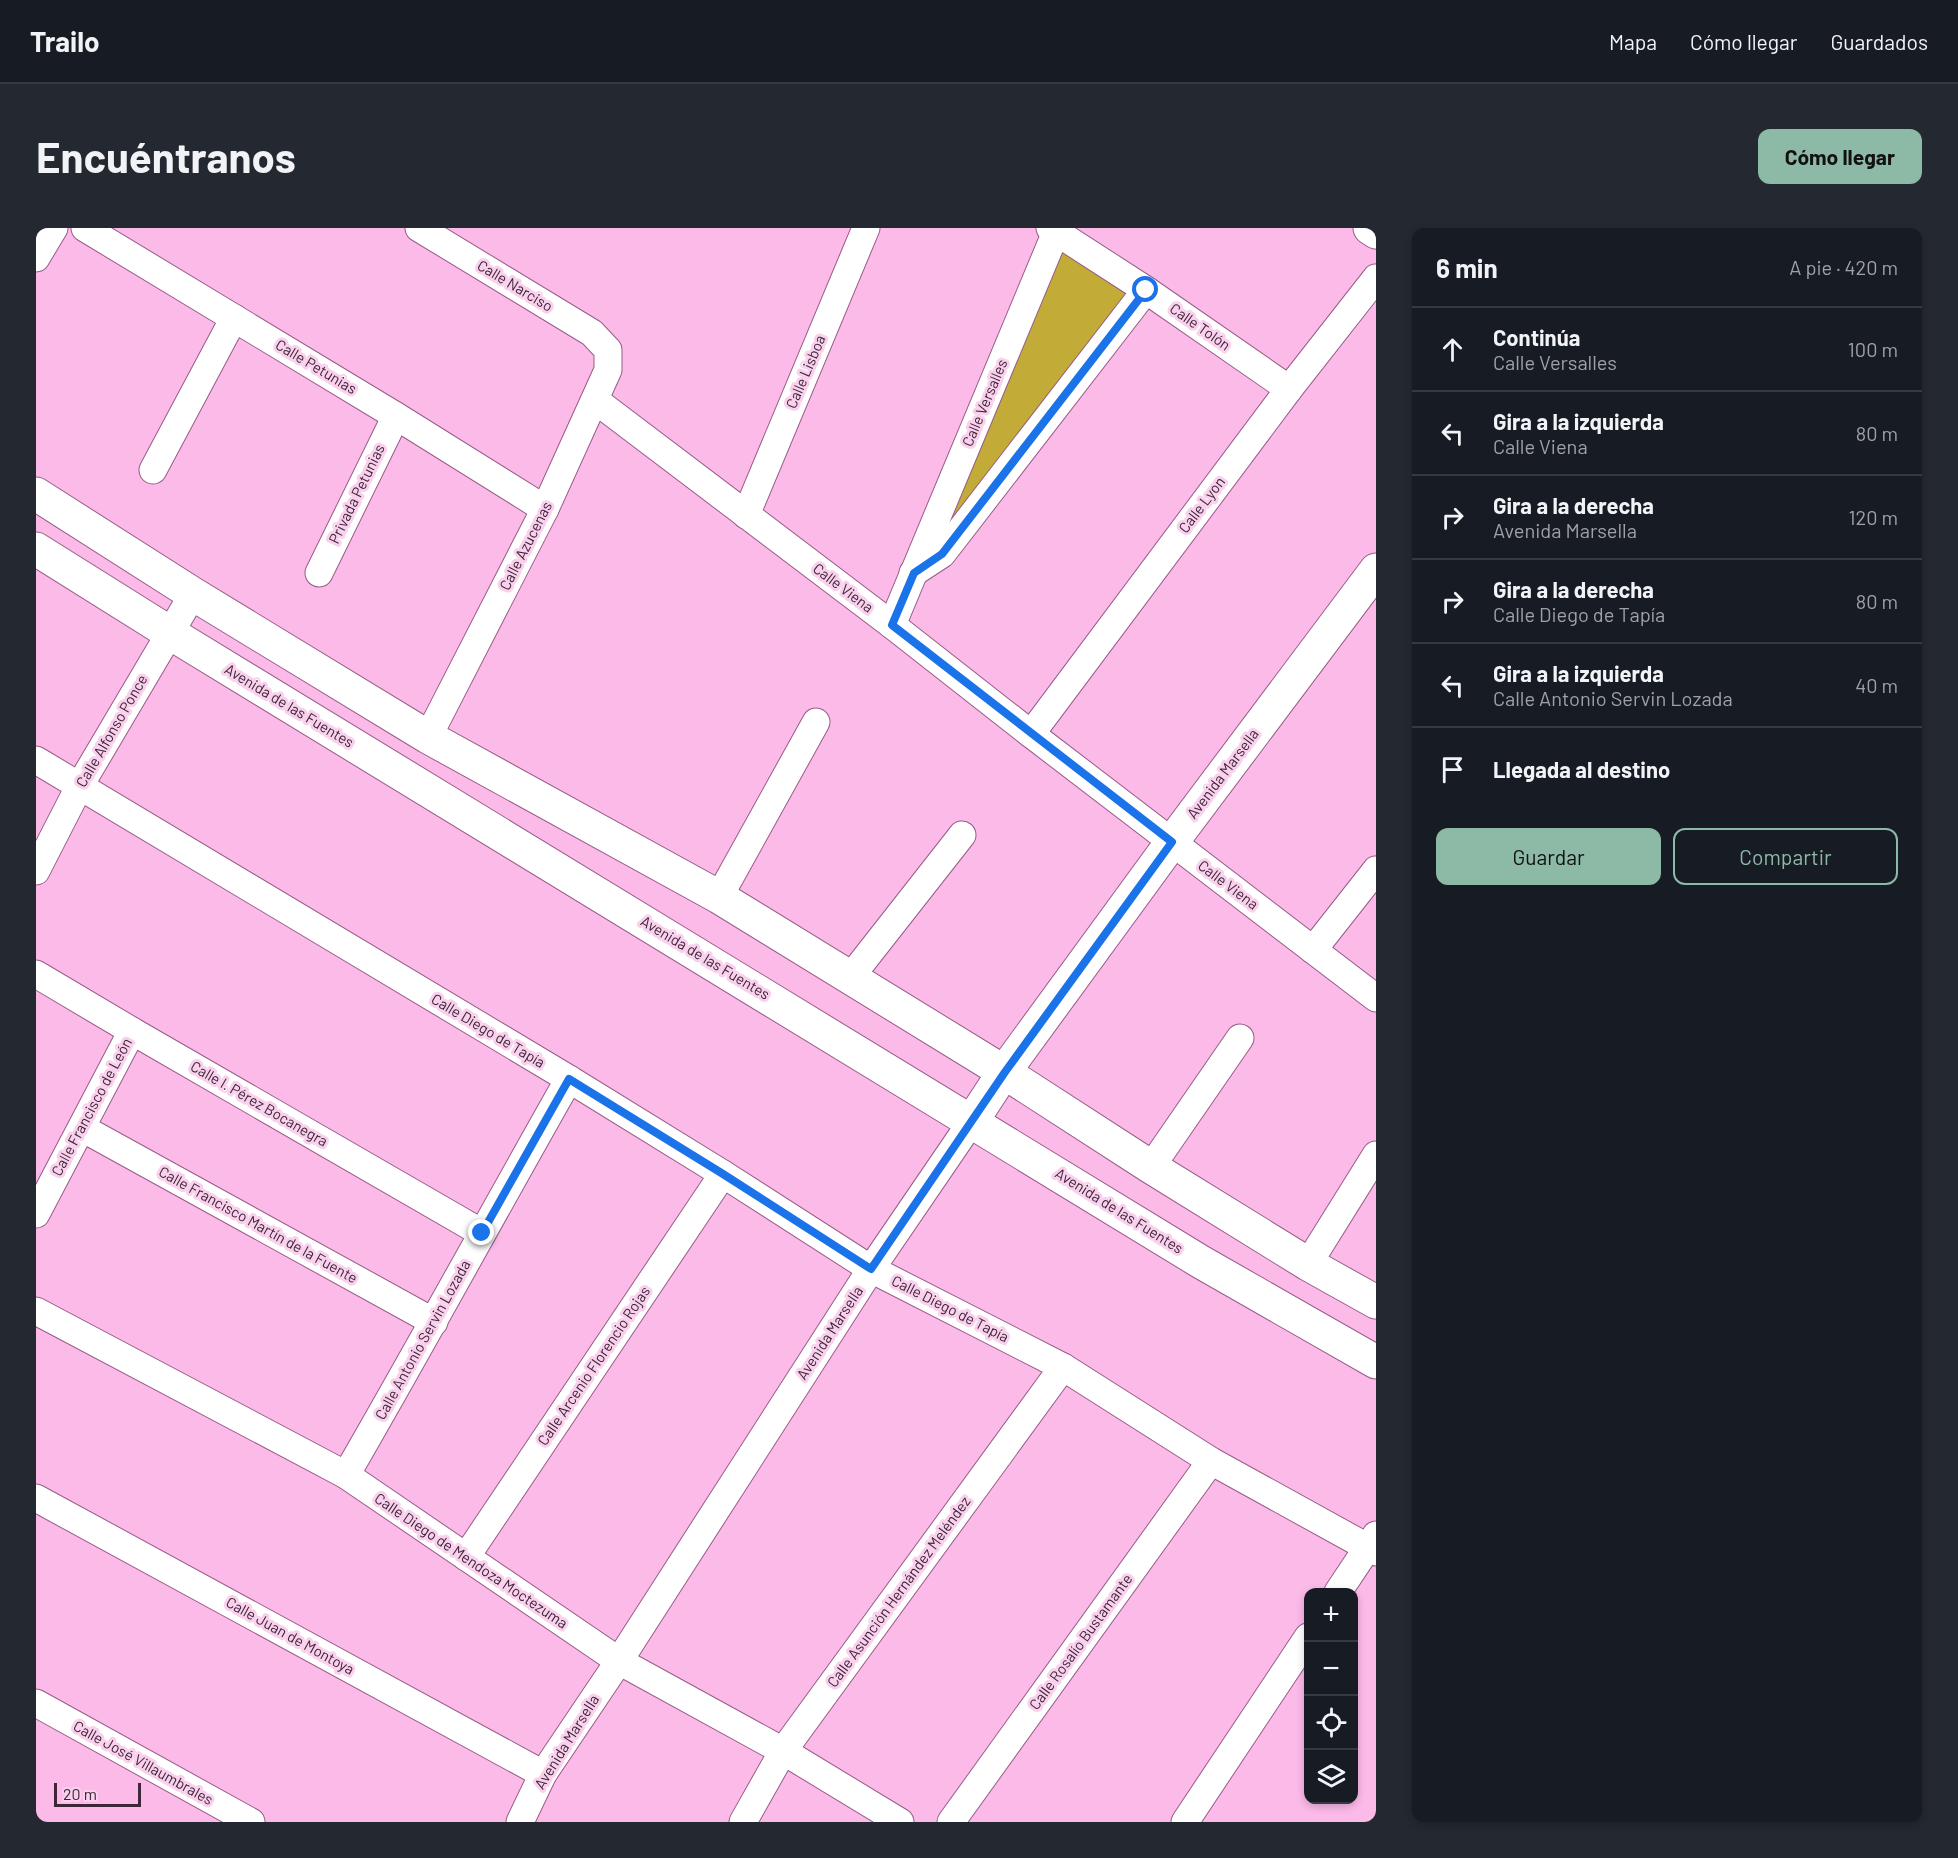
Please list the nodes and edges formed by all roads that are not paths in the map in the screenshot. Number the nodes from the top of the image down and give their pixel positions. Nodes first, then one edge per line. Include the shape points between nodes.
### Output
1 (54, 228) edge
2 (85, 228) edge
3 (419, 228) edge
4 (866, 228) edge
5 (1370, 228) edge
6 (1053, 230) edge
7 (1376, 232) edge
8 (36, 258) edge
9 (1376, 278) edge
10 (1146, 290) junction
11 (234, 318) junction
12 (608, 350) joint
13 (1289, 389) junction
14 (595, 400) junction
15 (396, 416) junction
16 (153, 470) dead end
17 (36, 494) edge
18 (545, 509) junction
19 (746, 515) junction
20 (36, 549) edge
21 (1376, 570) edge
22 (319, 573) dead end
23 (914, 573) junction
24 (193, 594) junction
25 (892, 625) junction
26 (170, 633) junction
27 (816, 722) dead end
28 (1031, 734) junction
29 (428, 737) junction
30 (36, 760) edge
31 (79, 787) junction
32 (962, 835) dead end
33 (1172, 842) junction
34 (1376, 870) edge
35 (36, 871) edge
36 (719, 897) junction
37 (1313, 950) junction
38 (36, 974) edge
39 (849, 979) junction
40 (1376, 998) edge
41 (132, 1031) junction
42 (1240, 1038) dead end
43 (1005, 1072) junction
44 (569, 1079) junction
45 (972, 1121) junction
46 (82, 1128) junction
47 (1376, 1155) edge
48 (1151, 1167) junction
49 (723, 1174) junction
50 (36, 1214) edge
51 (482, 1233) junction
52 (1308, 1264) junction
53 (871, 1269) junction
54 (1376, 1302) edge
55 (36, 1311) edge
56 (435, 1322) junction
57 (1376, 1362) edge
58 (1063, 1366) junction
59 (1211, 1461) junction
60 (346, 1475) junction
61 (36, 1498) edge
62 (1374, 1545) edge
63 (466, 1557) junction
64 (1342, 1588) edge
65 (1305, 1642) edge
66 (619, 1661) junction
67 (36, 1703) edge
68 (783, 1751) junction
69 (543, 1774) junction
70 (250, 1822) edge
71 (520, 1822) edge
72 (743, 1822) edge
73 (900, 1822) edge
74 (951, 1822) edge
75 (1185, 1822) edge

1 - 8 street
2 - 11 street, Calle Petunias
3 - 12 street, Calle Narciso via 592,333
4 - 19 street, Calle Lisboa
5 - 7 main road
6 - 10 street, Calle Tolón
6 - 23 street, Calle Versalles
9 - 13 street, Calle Lyon
10 - 13 street, Calle Tolón
10 - 23 street via 942,554
11 - 15 street, Calle Petunias
11 - 16 street
12 - 14 street, Calle Azucenas via 608,370
13 - 28 street, Calle Lyon
14 - 18 street, Calle Azucenas
14 - 19 street, Calle Viena
15 - 18 street, Calle Petunias
15 - 22 street, Privada Petunias
17 - 24 main road
18 - 29 street, Calle Azucenas
19 - 25 street, Calle Viena
20 - 26 main road, Avenida de las Fuentes
21 - 33 main road, Avenida Marsella
23 - 25 street, Calle Versalles
24 - 26 street, Calle Alfonso Ponce
24 - 29 main road
25 - 28 street, Calle Viena
26 - 31 street, Calle Alfonso Ponce
26 - 45 main road, Avenida de las Fuentes
27 - 36 street
28 - 33 street, Calle Viena
29 - 36 main road
30 - 31 street, Calle Diego de Tapía
31 - 35 street, Calle Alfonso Ponce
31 - 44 street, Calle Diego de Tapía
32 - 39 street
33 - 37 street, Calle Viena
33 - 43 main road, Avenida Marsella
34 - 37 street
36 - 39 main road
37 - 40 street, Calle Viena
38 - 41 street, Calle I. Pérez Bocanegra
39 - 43 main road
41 - 46 street, Calle Francisco de León
41 - 51 street, Calle I. Pérez Bocanegra
42 - 48 street
43 - 45 main road, Avenida Marsella
43 - 48 main road
44 - 49 street, Calle Diego de Tapía
44 - 51 street, Calle Antonio Servin Lozada
45 - 53 street, Avenida Marsella
45 - 57 main road, Avenida de las Fuentes via 1200,1262
46 - 50 street, Calle Francisco de León
46 - 56 street, Calle Francisco Martín de la Fuente
47 - 52 street
48 - 52 main road
49 - 53 street, Calle Diego de Tapía
49 - 63 street, Calle Arcenio Florencio Rojas
51 - 56 street, Calle Antonio Servin Lozada
52 - 54 main road
53 - 58 street, Calle Diego de Tapía
53 - 66 street, Avenida Marsella
55 - 60 street, Calle Diego de Mendoza Moctezuma
56 - 60 street, Calle Antonio Servin Lozada
58 - 59 street, Calle Diego de Tapía
58 - 68 street, Calle Asunción Hernández Meléndez
59 - 62 street, Calle Diego de Tapía
59 - 74 street, Calle Rosalío Bustamante
60 - 63 street, Calle Diego de Mendoza Moctezuma
61 - 69 street, Calle Juan de Montoya
62 - 64 street
63 - 66 street, Calle Diego de Mendoza Moctezuma
65 - 75 street
66 - 68 street, Calle Diego de Mendoza Moctezuma
66 - 69 street, Avenida Marsella
67 - 70 street, Calle José Villaumbrales
68 - 72 street, Calle Asunción Hernández Meléndez
68 - 73 street, Calle Diego de Mendoza Moctezuma
69 - 71 street, Avenida Marsella

